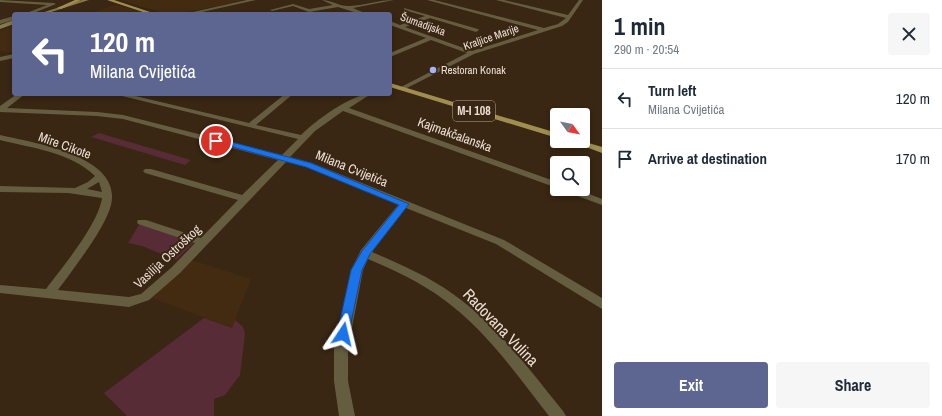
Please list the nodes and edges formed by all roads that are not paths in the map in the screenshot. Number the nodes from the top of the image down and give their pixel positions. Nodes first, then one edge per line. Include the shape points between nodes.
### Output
1 (79, 0) edge
2 (87, 0) edge
3 (109, 0) edge
4 (254, 0) edge
5 (324, 0) edge
6 (392, 0) edge
7 (429, 0) edge
8 (498, 0) edge
9 (581, 0) edge
10 (0, 1) edge
11 (339, 5) junction
12 (59, 8) junction
13 (348, 8) junction
14 (406, 9) dead end
15 (272, 10) dead end
16 (32, 12) edge
17 (46, 12) edge
18 (148, 12) edge
19 (196, 12) edge
20 (359, 12) edge
21 (431, 16) junction
22 (569, 17) junction
23 (12, 19) edge
24 (0, 22) edge
25 (12, 23) edge
26 (392, 24) edge
27 (0, 27) edge
28 (400, 27) junction
29 (392, 29) edge
30 (476, 30) dead end
31 (544, 30) junction
32 (431, 38) junction
33 (472, 53) junction
34 (392, 54) edge
35 (12, 56) edge
36 (0, 59) edge
37 (392, 86) edge
38 (401, 88) junction
39 (18, 96) edge
40 (127, 96) edge
41 (287, 96) edge
42 (364, 96) edge
43 (343, 108) junction
44 (0, 110) edge
45 (251, 125) junction
46 (550, 134) edge
47 (0, 137) edge
48 (303, 138) junction
49 (590, 146) edge
50 (602, 150) edge
51 (285, 158) junction
52 (148, 171) dead end
53 (100, 176) junction
54 (550, 183) edge
55 (0, 189) edge
56 (78, 190) junction
57 (586, 196) edge
58 (108, 197) junction
59 (244, 199) junction
60 (602, 202) edge
61 (404, 204) junction
62 (142, 222) dead end
63 (203, 242) junction
64 (365, 253) junction
65 (0, 289) edge
66 (49, 295) junction
67 (602, 304) edge
68 (347, 416) edge
69 (558, 416) edge

1 - 12 main road
2 - 12 street
3 - 18 main road
4 - 19 street
5 - 11 street
6 - 13 street
7 - 31 street
8 - 22 street
9 - 22 street, Kraljice Marije
10 - 16 street via 54,4
11 - 13 street
11 - 15 street via 309,11 293,5
12 - 17 street
13 - 20 street
14 - 21 street
21 - 28 street
21 - 30 street
22 - 31 street, Kraljice Marije via 562,24
23 - 24 street
25 - 27 street
26 - 28 street, Šumadijska
28 - 29 street
28 - 32 street, Šumadijska
31 - 33 street, Kraljice Marije
32 - 33 street, Šumadijska
32 - 34 street
33 - 38 street, Kraljice Marije
35 - 36 street
37 - 38 main road, M-I 108
38 - 46 main road, M-I 108
39 - 44 street
40 - 45 street
41 - 45 street
42 - 43 street, Vasilija Ostroškog
43 - 48 street, Vasilija Ostroškog via 321,121
43 - 54 street, Kajmakčalanska
44 - 51 street, Milana Cvijetića via 123,117
45 - 48 street
47 - 53 street, Mire Cikote via 75,159 91,167
48 - 51 street, Vasilija Ostroškog
49 - 50 main road
51 - 59 street, Vasilija Ostroškog
51 - 61 street, Milana Cvijetića via 319,168
52 - 59 street
53 - 56 street
53 - 58 street, Mire Cikote via 106,184
55 - 56 street
56 - 58 street
57 - 60 street
58 - 66 street via 100,223
59 - 63 street, Vasilija Ostroškog
61 - 64 street
61 - 67 street, Milana Cvijetića via 504,244
62 - 63 street
63 - 66 street, Vasilija Ostroškog via 153,292 141,300 129,302
64 - 68 street via 357,270 340,349 341,380
64 - 69 street, Radovana Vulina via 426,282 458,304 510,356
65 - 66 street, Vasilija Ostroškog

